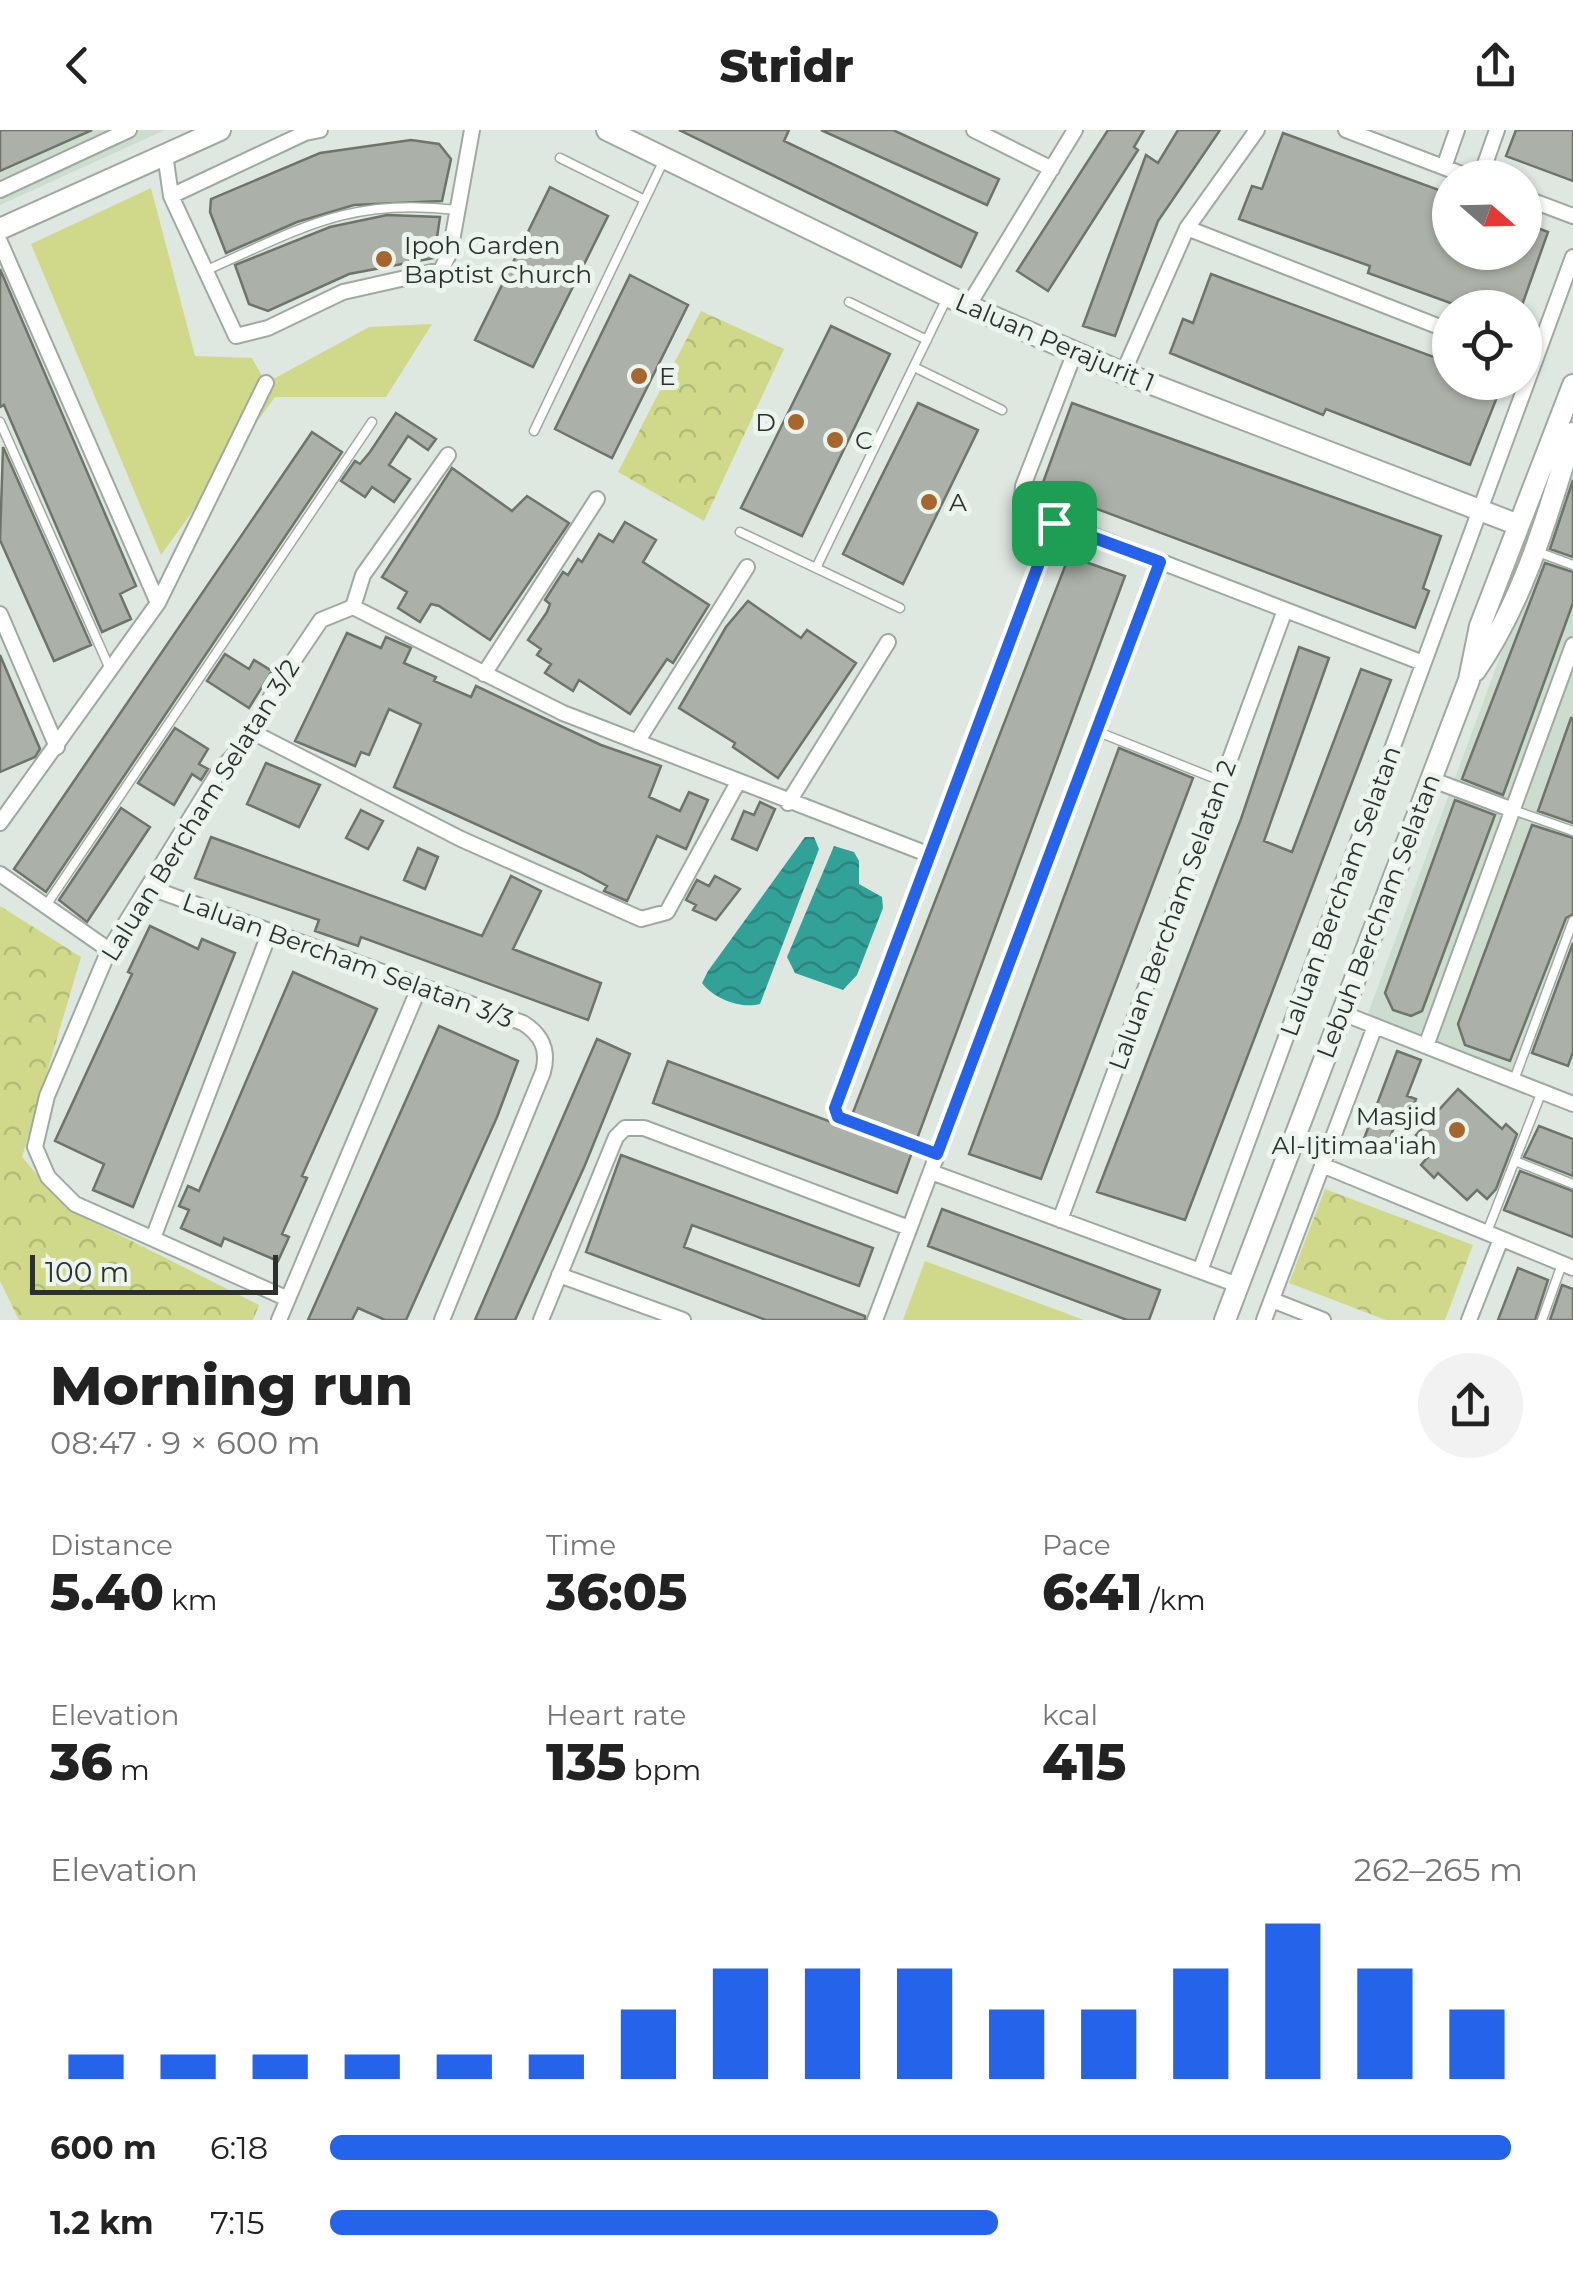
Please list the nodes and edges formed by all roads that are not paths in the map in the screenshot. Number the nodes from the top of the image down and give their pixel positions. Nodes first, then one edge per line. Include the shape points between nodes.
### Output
1 (129, 130) edge
2 (220, 130) edge
3 (320, 130) edge
4 (472, 130) edge
5 (607, 130) edge
6 (974, 130) edge
7 (1075, 130) edge
8 (1257, 130) edge
9 (1346, 130) edge
10 (1457, 130) edge
11 (1496, 130) edge
12 (165, 154) junction
13 (560, 158) dead end
14 (665, 158) junction
15 (1446, 160) edge
16 (1484, 160) edge
17 (1432, 162) edge
18 (1052, 169) junction
19 (0, 190) edge
20 (171, 196) junction
21 (645, 200) junction
22 (1542, 204) edge
23 (457, 210) junction
24 (1573, 216) edge
25 (1187, 228) junction
26 (0, 229) edge
27 (0, 242) edge
28 (1573, 257) edge
29 (207, 270) junction
30 (948, 296) junction
31 (849, 302) dead end
32 (968, 306) junction
33 (1432, 324) edge
34 (1542, 331) edge
35 (927, 340) junction
36 (1075, 352) junction
37 (914, 367) junction
38 (1123, 373) junction
39 (266, 383) dead end
40 (1573, 386) edge
41 (1517, 400) edge
42 (1002, 410) dead end
43 (1566, 418) edge
44 (0, 422) edge
45 (372, 422) dead end
46 (534, 431) dead end
47 (1573, 432) edge
48 (448, 455) dead end
49 (1564, 461) junction
50 (597, 499) dead end
51 (1480, 511) junction
52 (1054, 523) junction
53 (1516, 524) junction
54 (740, 532) dead end
55 (1535, 550) junction
56 (1160, 562) junction
57 (1573, 565) edge
58 (747, 567) dead end
59 (816, 568) junction
60 (158, 603) junction
61 (353, 607) junction
62 (900, 608) dead end
63 (1285, 610) junction
64 (0, 614) edge
65 (1500, 636) junction
66 (888, 642) dead end
67 (1573, 645) edge
68 (1424, 663) junction
69 (111, 670) junction
70 (484, 674) junction
71 (1468, 680) junction
72 (1096, 732) junction
73 (254, 733) junction
74 (637, 742) junction
75 (57, 747) junction
76 (1430, 779) junction
77 (1221, 781) junction
78 (737, 784) junction
79 (0, 799) edge
80 (788, 802) junction
81 (1512, 810) junction
82 (4, 820) edge
83 (1573, 832) edge
84 (930, 855) junction
85 (0, 874) edge
86 (148, 887) junction
87 (45, 907) junction
88 (1573, 921) edge
89 (269, 934) junction
90 (109, 950) junction
91 (419, 988) junction
92 (1342, 1013) junction
93 (1375, 1026) junction
94 (1426, 1046) junction
95 (1514, 1080) junction
96 (1542, 1091) junction
97 (1573, 1104) edge
98 (835, 1108) road end
99 (1515, 1161) junction
100 (1322, 1165) junction
101 (930, 1172) junction
102 (1573, 1184) edge
103 (1060, 1220) junction
104 (909, 1228) junction
105 (1494, 1236) junction
106 (153, 1238) junction
107 (1568, 1266) edge
108 (1200, 1271) junction
109 (559, 1274) junction
110 (1238, 1285) junction
111 (288, 1299) junction
112 (1272, 1300) junction
113 (279, 1320) edge
114 (442, 1320) edge
115 (541, 1320) edge
116 (683, 1320) edge
117 (875, 1320) edge
118 (1225, 1320) edge
119 (1264, 1320) edge
120 (1322, 1320) edge
121 (1469, 1320) edge
122 (1542, 1320) edge

1 - 19 street
2 - 12 street
3 - 20 street
4 - 23 street
5 - 14 street, Laluan Perajurit 1
6 - 18 street
7 - 18 street
8 - 25 street
9 - 17 street
10 - 15 street
11 - 16 street
12 - 20 street
12 - 26 street
13 - 21 lane
14 - 21 lane
14 - 30 street, Laluan Perajurit 1
18 - 32 street
20 - 29 street
21 - 46 lane
22 - 24 street
23 - 29 lane via 406,204 336,214
23 - 29 street via 441,270 343,292 236,336
25 - 33 street
25 - 38 street
27 - 60 street
28 - 34 street, Laluan Bercham Selatan
30 - 32 street, Laluan Perajurit 1
30 - 35 lane
31 - 35 lane
32 - 36 street, Laluan Perajurit 1
35 - 37 lane
36 - 38 street, Laluan Perajurit 1
36 - 52 street via 1023,486 1022,499 1032,512
37 - 42 lane
37 - 59 lane
38 - 51 street, Laluan Perajurit 1
39 - 60 street
40 - 43 street
41 - 51 street, Laluan Bercham Selatan
43 - 53 street
44 - 69 lane
45 - 87 lane
47 - 49 street
48 - 61 street via 363,576
49 - 53 street via 1533,516
49 - 55 street
50 - 70 street
51 - 53 street, Laluan Perajurit 1
51 - 68 street, Laluan Bercham Selatan
52 - 56 street
52 - 84 street
53 - 65 street via 1522,551
53 - 71 street
54 - 59 lane
55 - 57 lane
55 - 65 street
56 - 63 street
56 - 72 street
58 - 74 street
59 - 62 lane
60 - 69 street
61 - 70 street
61 - 73 street, Laluan Bercham Selatan 3/2 via 320,620
63 - 68 street
63 - 77 street, Laluan Bercham Selatan 2
64 - 75 street
65 - 71 street
66 - 80 street
67 - 81 street
68 - 108 street, Laluan Bercham Selatan
69 - 75 street
70 - 74 street
71 - 76 street, Lebuh Bercham Selatan
72 - 77 lane
72 - 101 street
73 - 78 street via 443,830 642,919 668,912
73 - 86 street, Laluan Bercham Selatan 3/2 via 220,770
74 - 78 street
75 - 82 street
76 - 81 street
76 - 92 street, Lebuh Bercham Selatan
77 - 103 street, Laluan Bercham Selatan 2
78 - 80 street
79 - 82 lane
80 - 84 street
81 - 83 lane
81 - 94 street
84 - 98 street
85 - 87 street
86 - 89 street, Laluan Bercham Selatan 3/3
86 - 90 street, Laluan Bercham Selatan 3/2
87 - 90 street
88 - 95 lane
89 - 91 street, Laluan Bercham Selatan 3/3
89 - 106 street
90 - 106 street, Laluan Bercham Selatan 3/2 via 46,1096 35,1147 48,1177 76,1204
91 - 111 street
91 - 114 street, Laluan Bercham Selatan 3/3 via 523,1023 546,1049 543,1072
92 - 93 street
92 - 110 street, Lebuh Bercham Selatan
93 - 94 street
93 - 100 street
94 - 95 street
95 - 96 street
96 - 97 street
96 - 99 lane
99 - 102 lane
99 - 105 lane
100 - 105 street
100 - 112 street
101 - 103 street
101 - 104 street
103 - 108 street
104 - 109 street via 634,1126 616,1137
104 - 117 street
105 - 107 street
105 - 121 street
106 - 111 street, Laluan Bercham Selatan 3/2
107 - 122 lane
108 - 110 street
109 - 115 street
109 - 116 street
110 - 118 street, Lebuh Bercham Selatan
111 - 113 street
112 - 119 street
112 - 120 street

